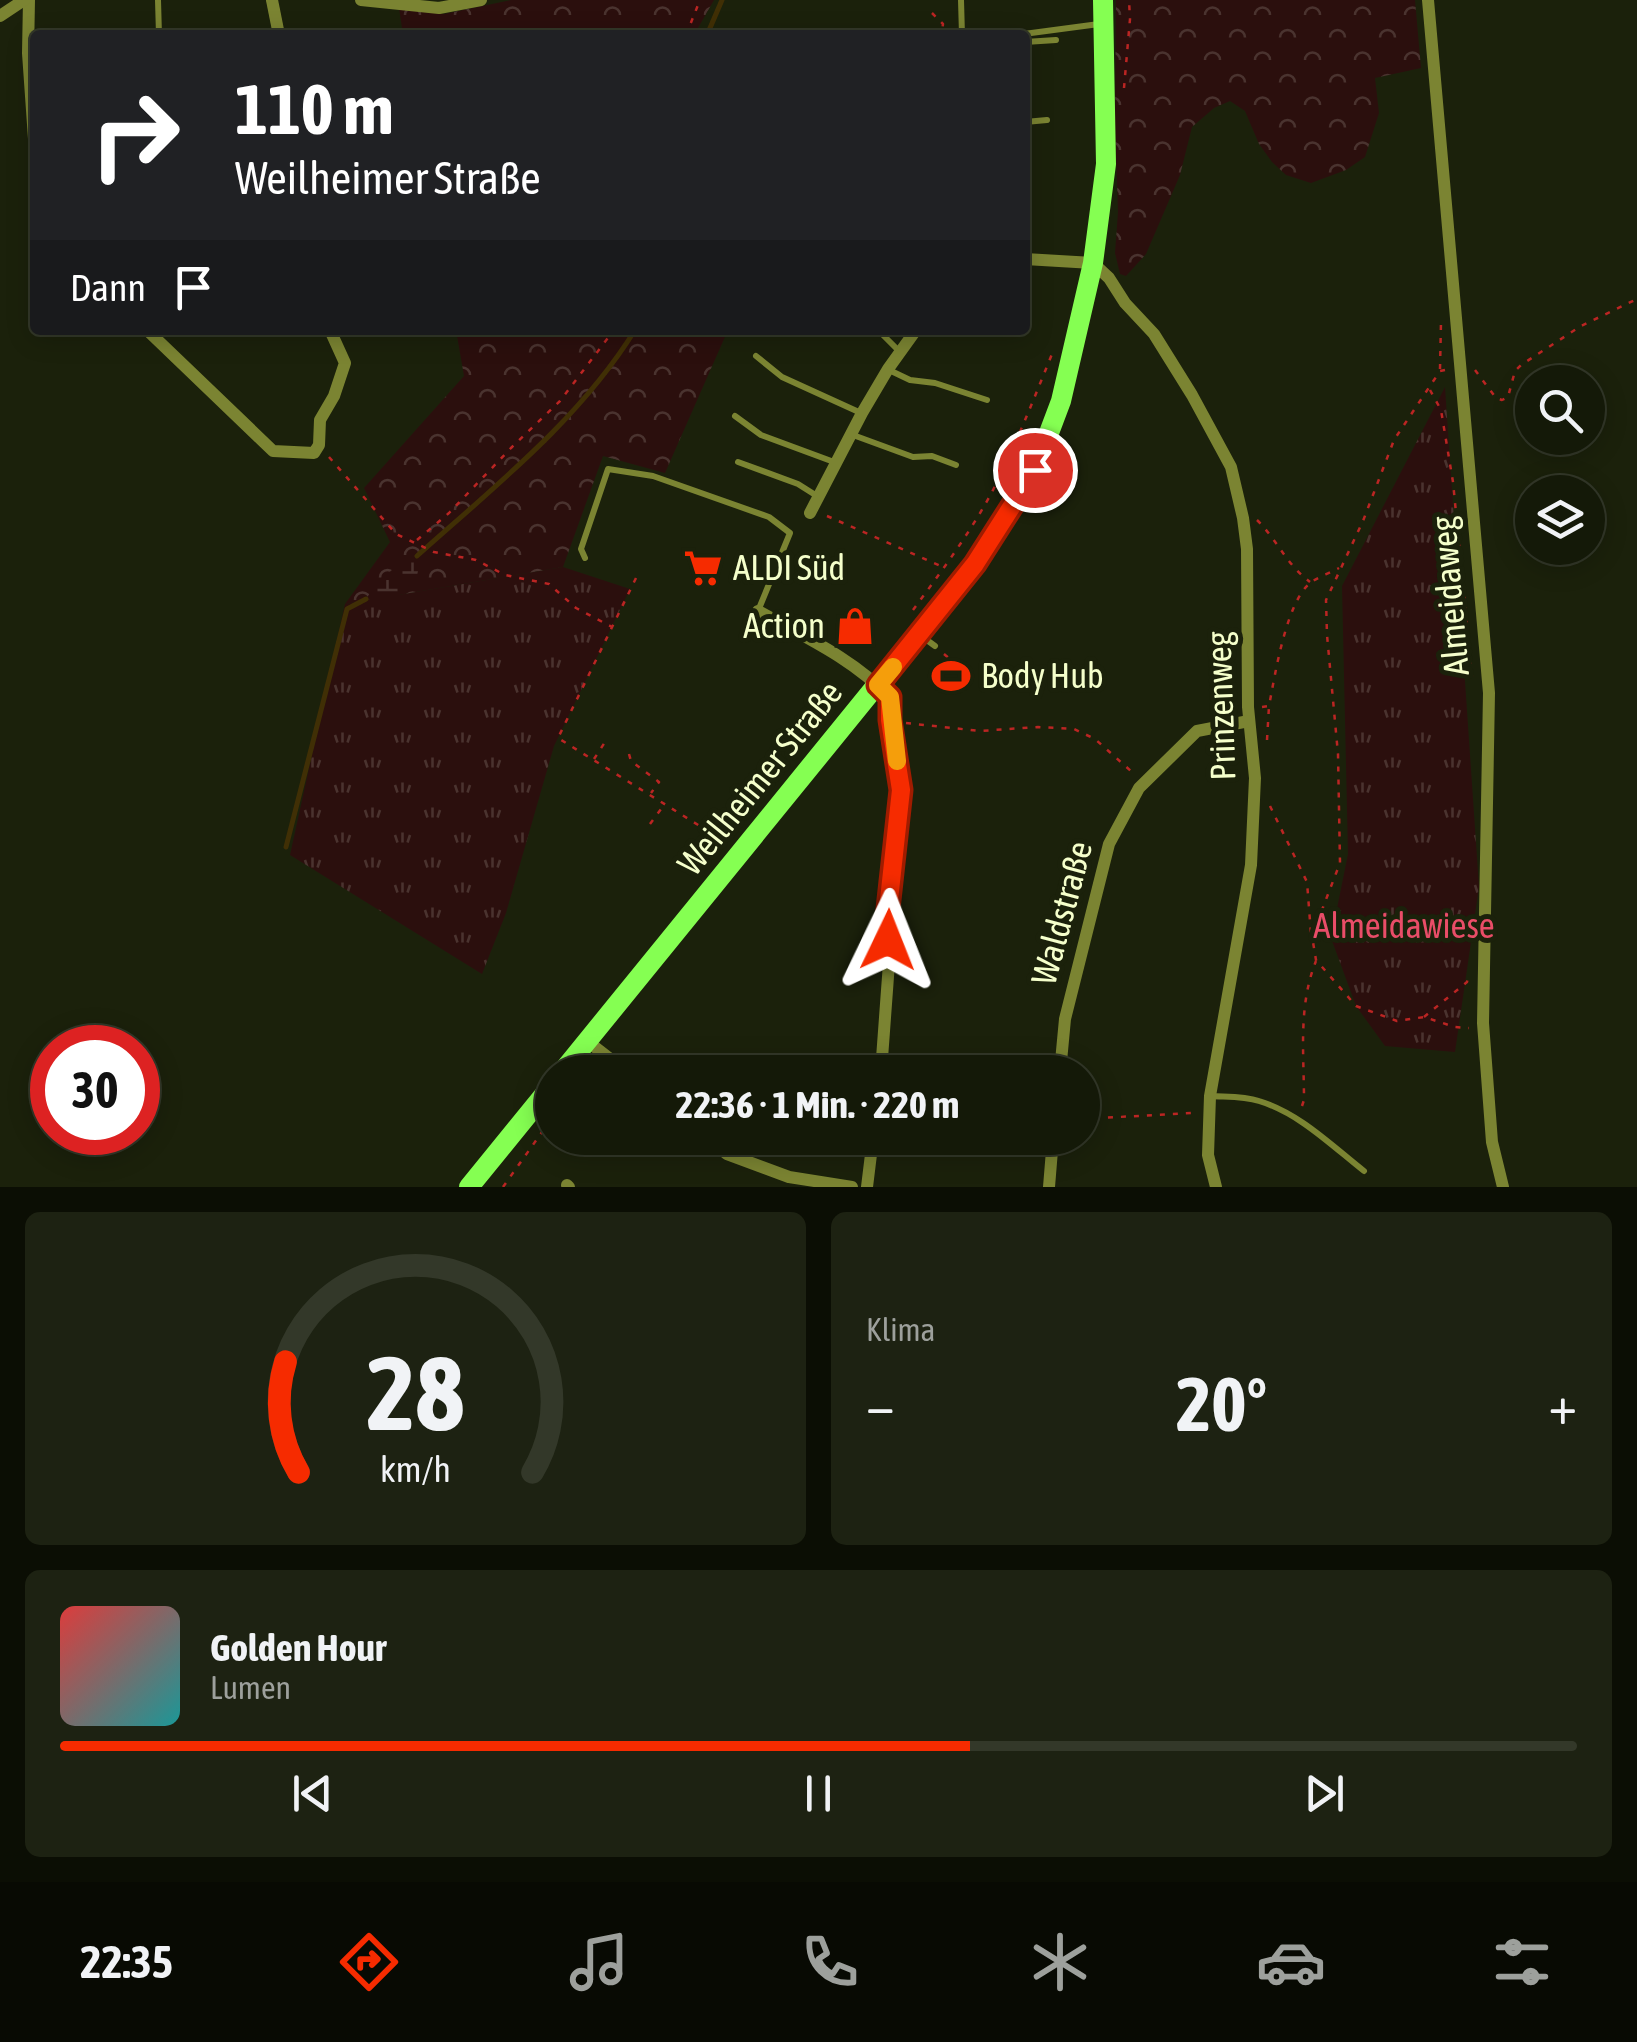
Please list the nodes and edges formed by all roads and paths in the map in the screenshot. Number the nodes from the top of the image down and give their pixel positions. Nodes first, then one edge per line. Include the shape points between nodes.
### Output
1 (26, 0) edge
2 (158, 0) edge
3 (272, 0) edge
4 (361, 0) edge
5 (481, 0) edge
6 (700, 0) edge
7 (962, 0) edge
8 (1104, 0) edge
9 (1428, 0) edge
10 (932, 13) dead end
11 (0, 16) edge
12 (1105, 23) junction
13 (159, 30) edge
14 (278, 30) edge
15 (688, 30) edge
16 (942, 30) edge
17 (962, 30) edge
18 (1030, 33) edge
19 (1056, 40) dead end
20 (1030, 42) edge
21 (30, 82) edge
22 (1047, 120) dead end
23 (1030, 122) edge
24 (1030, 259) edge
25 (1093, 263) junction
26 (1637, 299) edge
27 (151, 335) edge
28 (332, 335) edge
29 (610, 335) edge
30 (883, 335) edge
31 (913, 335) edge
32 (900, 353) junction
33 (1052, 354) dead end
34 (756, 356) dead end
35 (1465, 366) junction
36 (888, 369) junction
37 (1430, 388) junction
38 (986, 400) dead end
39 (862, 413) junction
40 (735, 416) dead end
41 (852, 434) junction
42 (319, 445) junction
43 (738, 462) dead end
44 (835, 462) junction
45 (956, 465) dead end
46 (814, 505) junction
47 (1254, 517) dead end
48 (414, 542) junction
49 (585, 558) dead end
50 (944, 567) junction
51 (1341, 568) junction
52 (636, 578) dead end
53 (1311, 582) junction
54 (758, 611) joint
55 (910, 613) dead end
56 (613, 628) junction
57 (840, 640) dead end
58 (927, 640) junction
59 (862, 641) dead end
60 (964, 678) dead end
61 (1472, 683) dead end
62 (878, 685) junction
63 (1257, 707) dead end
64 (890, 720) junction
65 (1249, 721) junction
66 (607, 739) dead end
67 (629, 754) dead end
68 (593, 760) junction
69 (1254, 778) junction
70 (1144, 783) junction
71 (650, 795) junction
72 (664, 804) junction
73 (650, 824) dead end
74 (726, 842) dead end
75 (1312, 936) junction
76 (1316, 960) junction
77 (1471, 965) dead end
78 (1424, 1017) junction
79 (1483, 1022) junction
80 (586, 1041) junction
81 (575, 1055) edge
82 (605, 1055) edge
83 (882, 1055) edge
84 (1061, 1055) edge
85 (1210, 1096) junction
86 (535, 1106) edge
87 (1208, 1112) junction
88 (1100, 1118) edge
89 (1298, 1119) junction
90 (535, 1142) edge
91 (730, 1155) edge
92 (871, 1155) edge
93 (1051, 1155) edge
94 (1364, 1170) dead end
95 (469, 1187) edge
96 (503, 1187) edge
97 (852, 1187) edge
98 (867, 1187) edge
99 (1048, 1187) edge
100 (1216, 1187) edge
101 (1503, 1187) edge

1 - 11 street
1 - 21 street
2 - 13 lane
3 - 14 street
4 - 5 street via 439,8
6 - 15 path
7 - 17 lane
8 - 12 main road, Weilheimer Straße
9 - 35 street, Almeidaweg
10 - 16 path
12 - 18 lane
12 - 25 main road, Weilheimer Straße via 1106,164
19 - 20 lane
22 - 23 lane
24 - 25 street
25 - 58 main road, Weilheimer Straße via 1061,401 1035,470
25 - 65 street, Prinzenweg via 1154,334 1231,467 1247,549
26 - 35 path via 1522,365 1502,400
27 - 42 street via 274,451 314,453
28 - 42 street via 345,363 320,420
29 - 48 path via 560,401
30 - 32 lane
31 - 32 street
32 - 36 street
33 - 50 path via 990,494
34 - 39 lane via 782,377
35 - 37 path via 1440,371
35 - 79 street, Almeidaweg via 1489,693
36 - 38 lane
36 - 39 street
37 - 51 path via 1394,440
37 - 61 path via 1442,410 1454,482
39 - 41 street
40 - 44 lane via 761,434
41 - 44 street
41 - 45 lane
42 - 48 path via 396,534
43 - 46 lane via 798,484
44 - 46 street
46 - 50 path via 832,520
47 - 53 path
48 - 56 path via 549,584
49 - 54 lane via 581,550 608,469 653,476 769,518 790,533
50 - 55 path
51 - 53 path
51 - 75 path via 1326,600 1340,863
52 - 56 path
53 - 63 path via 1284,636 1269,706
54 - 62 street
56 - 68 path via 558,738
57 - 59 path
58 - 60 path via 968,674
58 - 62 main road, Weilheimer Straße
62 - 64 street via 890,697
62 - 80 main road, Weilheimer Straße
64 - 70 path via 980,731 1074,729
64 - 83 street via 901,790
65 - 69 street, Prinzenweg
65 - 70 street, Waldstraße via 1197,731
66 - 68 path
67 - 71 path via 658,782
68 - 71 path
69 - 75 path via 1307,882
69 - 85 street, Prinzenweg via 1251,865
70 - 84 street, Waldstraße via 1109,844 1064,1020
71 - 72 path
72 - 73 path
72 - 74 path
75 - 76 path
76 - 78 path via 1356,1006 1397,1021
76 - 89 path via 1303,1017 1304,1100
77 - 78 path via 1467,982
78 - 79 path via 1474,1028
79 - 101 street, Almeidaweg via 1492,1142
80 - 81 main road, Weilheimer Straße
80 - 82 street
85 - 87 street, Prinzenweg
85 - 89 lane via 1254,1099
86 - 95 main road
87 - 88 path
87 - 100 street, Prinzenweg
89 - 94 lane
90 - 96 path
91 - 97 street via 789,1177
92 - 98 street
93 - 99 street

